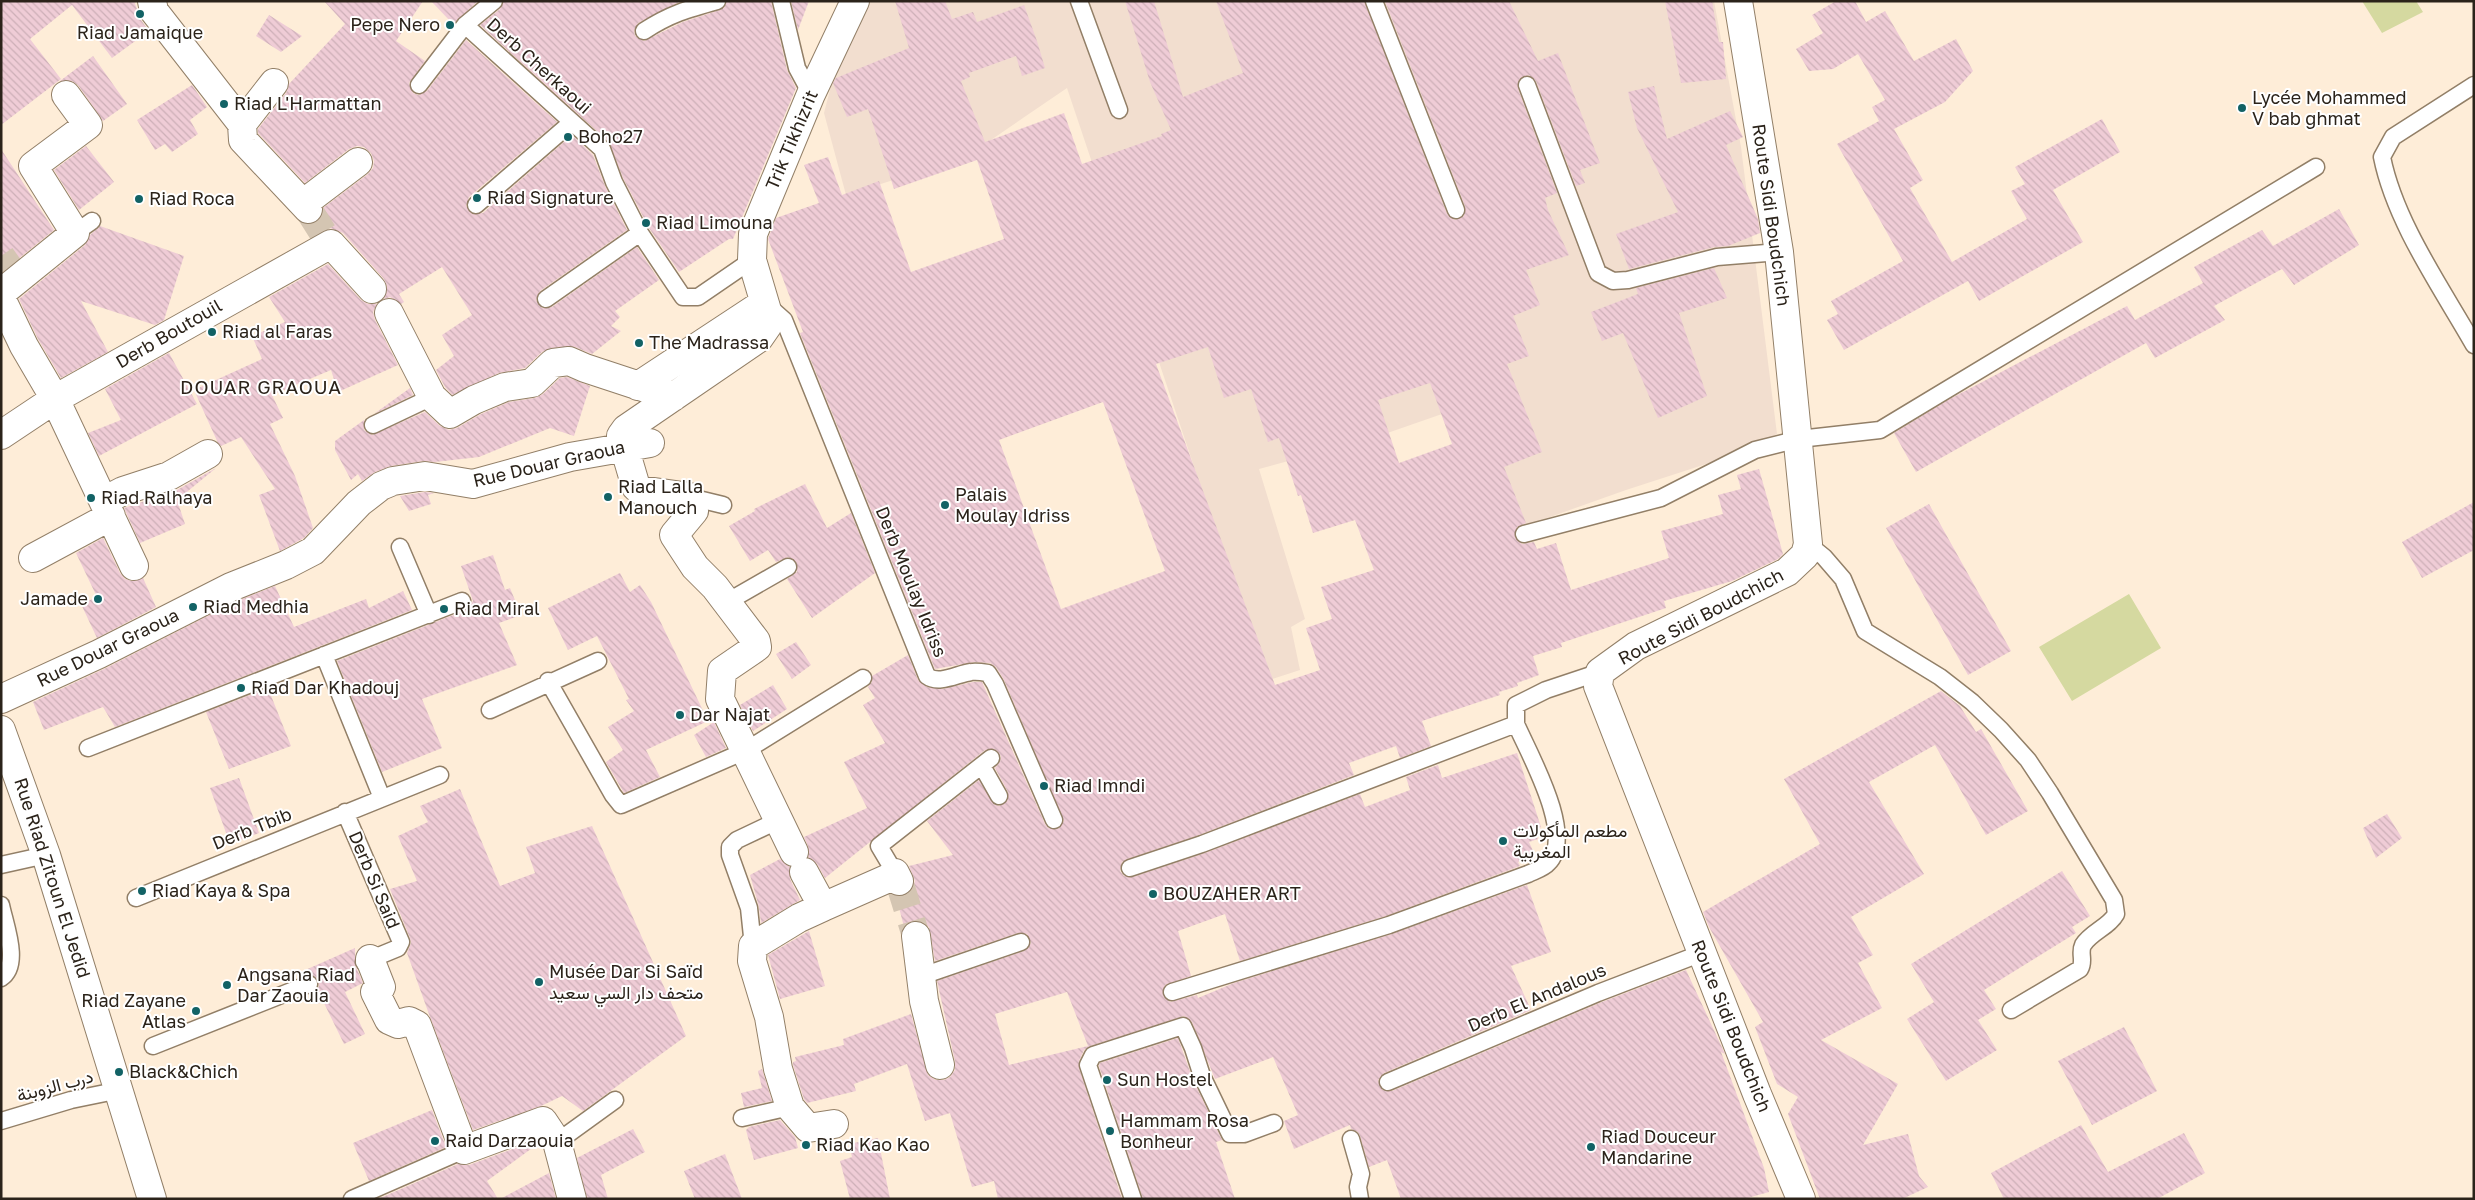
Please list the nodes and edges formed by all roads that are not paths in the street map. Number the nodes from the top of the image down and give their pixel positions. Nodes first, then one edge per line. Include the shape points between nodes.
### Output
1 (152, 1) edge
2 (494, 1) edge
3 (717, 1) edge
4 (780, 1) edge
5 (854, 1) edge
6 (1079, 1) edge
7 (1374, 1) edge
8 (1738, 1) edge
9 (464, 25) junction
10 (644, 32) dead end
11 (274, 83) dead end
12 (1527, 85) dead end
13 (2474, 85) edge
14 (419, 86) dead end
15 (811, 94) junction
16 (66, 95) dead end
17 (1119, 110) dead end
18 (572, 122) junction
19 (242, 124) junction
20 (358, 162) dead end
21 (2316, 167) dead end
22 (476, 204) dead end
23 (1456, 210) dead end
24 (640, 233) junction
25 (1779, 252) junction
26 (752, 260) junction
27 (8, 286) edge
28 (372, 289) dead end
29 (546, 299) dead end
30 (764, 303) junction
31 (388, 313) dead end
32 (2474, 345) edge
33 (638, 386) junction
34 (673, 397) junction
35 (432, 398) junction
36 (55, 399) junction
37 (373, 425) dead end
38 (1, 435) edge
39 (1799, 439) junction
40 (650, 442) dead end
41 (622, 447) junction
42 (208, 454) dead end
43 (690, 497) junction
44 (723, 505) dead end
45 (108, 508) junction
46 (1524, 534) dead end
47 (1808, 544) junction
48 (400, 547) dead end
49 (33, 558) dead end
50 (134, 566) dead end
51 (788, 567) dead end
52 (462, 601) dead end
53 (727, 602) junction
54 (429, 615) junction
55 (324, 655) junction
56 (598, 661) dead end
57 (1600, 672) junction
58 (863, 678) dead end
59 (548, 681) junction
60 (1, 699) edge
61 (490, 710) dead end
62 (1516, 724) junction
63 (1, 730) edge
64 (88, 748) dead end
65 (746, 751) junction
66 (440, 775) dead end
67 (999, 796) dead end
68 (382, 798) junction
69 (345, 812) junction
70 (1054, 820) dead end
71 (777, 821) junction
72 (46, 855) junction
73 (1, 865) edge
74 (1130, 868) dead end
75 (897, 877) joint
76 (136, 898) dead end
77 (1, 905) edge
78 (823, 907) junction
79 (916, 936) tunnel mouth
80 (1021, 942) dead end
81 (753, 946) junction
82 (1702, 953) junction
83 (366, 961) joint
84 (922, 976) junction
85 (1, 978) edge
86 (309, 984) dead end
87 (1172, 992) dead end
88 (2011, 1010) dead end
89 (153, 1046) dead end
90 (940, 1065) dead end
91 (116, 1072) junction
92 (1388, 1082) dead end
93 (615, 1100) dead end
94 (790, 1107) junction
95 (742, 1118) dead end
96 (1, 1121) edge
97 (1274, 1123) dead end
98 (834, 1124) dead end
99 (1351, 1139) dead end
100 (557, 1142) junction
101 (464, 1150) junction
102 (152, 1199) edge
103 (352, 1199) edge
104 (572, 1199) edge
105 (1133, 1199) edge
106 (1360, 1199) edge
107 (1801, 1199) edge

1 - 19 street via 154,11
2 - 9 lane, Derb Cherkaoui
3 - 10 lane via 665,17
4 - 15 lane via 797,68
5 - 15 street, Trik Tikhizrit
6 - 17 lane
7 - 23 lane
8 - 25 street, Route Sidi Boudchich
9 - 14 lane, Derb Cherkaoui
9 - 18 lane, Derb Cherkaoui
11 - 19 street
12 - 25 lane via 1598,273 1613,281 1628,280 1717,257
13 - 32 lane via 2393,137 2382,157 2387,180 2416,244
15 - 26 street, Trik Tikhizrit via 756,224
16 - 27 street via 88,125 33,166 84,227
18 - 22 lane
18 - 24 lane, Derb Cherkaoui via 605,154 614,182
19 - 20 street via 243,140 247,146 306,206
21 - 39 lane via 1880,430
24 - 26 lane, Derb Cherkaoui via 683,297 704,294
24 - 29 lane
25 - 39 street, Route Sidi Boudchich
26 - 30 street, Trik Tikhizrit
27 - 36 street via 24,346
28 - 36 street, Derb Boutouil via 329,241
30 - 33 street
30 - 34 street, Trik Tikhizrit via 768,324 759,338
30 - 70 lane, Derb Moulay Idriss via 784,320 927,676 932,680 974,671 988,673
31 - 35 street
33 - 34 street
33 - 35 street via 569,361 553,362 532,383 505,387 450,414
34 - 41 street, Trik Tikhizrit via 626,429 621,436
35 - 37 lane
36 - 38 street, Derb Boutouil
36 - 45 street
39 - 46 lane via 1755,450 1661,498
39 - 47 street, Route Sidi Boudchich
40 - 41 street, Rue Douar Graoua
41 - 43 street via 636,487 640,490
41 - 60 street, Rue Douar Graoua via 570,457 472,484 425,476 393,481 359,503 313,551 286,566 231,587
42 - 45 street via 169,476 123,491
43 - 44 lane
43 - 53 street via 694,511 674,535 695,568
45 - 49 street
45 - 50 street
47 - 57 street, Route Sidi Boudchich via 1805,555 1787,572 1636,646
47 - 88 lane via 1843,579 1865,631 1972,702 2028,760 2114,900 2116,914 2084,944 2080,969
48 - 54 lane
51 - 53 lane
52 - 54 lane
53 - 65 street via 756,641 756,647 722,671 719,693
54 - 55 lane
55 - 64 lane
55 - 68 lane
56 - 59 lane
57 - 62 lane via 1516,704
57 - 82 street, Route Sidi Boudchich via 1598,686
58 - 65 lane
59 - 61 lane
59 - 65 lane via 621,805
62 - 74 lane via 1202,844
62 - 87 lane via 1556,822 1558,845 1549,863 1528,874 1389,925
63 - 72 street, Rue Riad Zitoun El Jedid
65 - 71 street
66 - 68 lane, Derb Tbib
67 - 75 lane via 986,762 879,846
68 - 69 lane, Derb Tbib
69 - 76 lane, Derb Tbib
69 - 83 lane, Derb Si Said via 401,942 398,948
71 - 78 street
71 - 81 lane via 737,840 730,847 730,856 749,908
72 - 73 lane
72 - 91 street, Rue Riad Zitoun El Jedid
75 - 78 street via 890,877
77 - 85 lane via 11,955 8,974
78 - 81 street
79 - 84 street
80 - 84 lane
81 - 94 street via 752,961
82 - 92 lane, Derb El Andalous via 1598,993
82 - 107 street, Route Sidi Boudchich via 1756,1094
83 - 101 street, Derb Si Said via 381,987 375,992 389,1020 398,1024 409,1021 417,1025
84 - 90 street via 924,1001
86 - 89 lane
91 - 96 lane, درب الزوبنة via 72,1100
91 - 102 street, Rue Riad Zitoun El Jedid
93 - 100 lane
94 - 95 lane
94 - 98 street via 808,1128
97 - 105 lane via 1244,1134 1230,1134 1202,1076 1183,1026 1093,1055 1088,1065
99 - 106 lane via 1361,1174
100 - 101 street via 543,1121
100 - 104 street
101 - 103 lane

